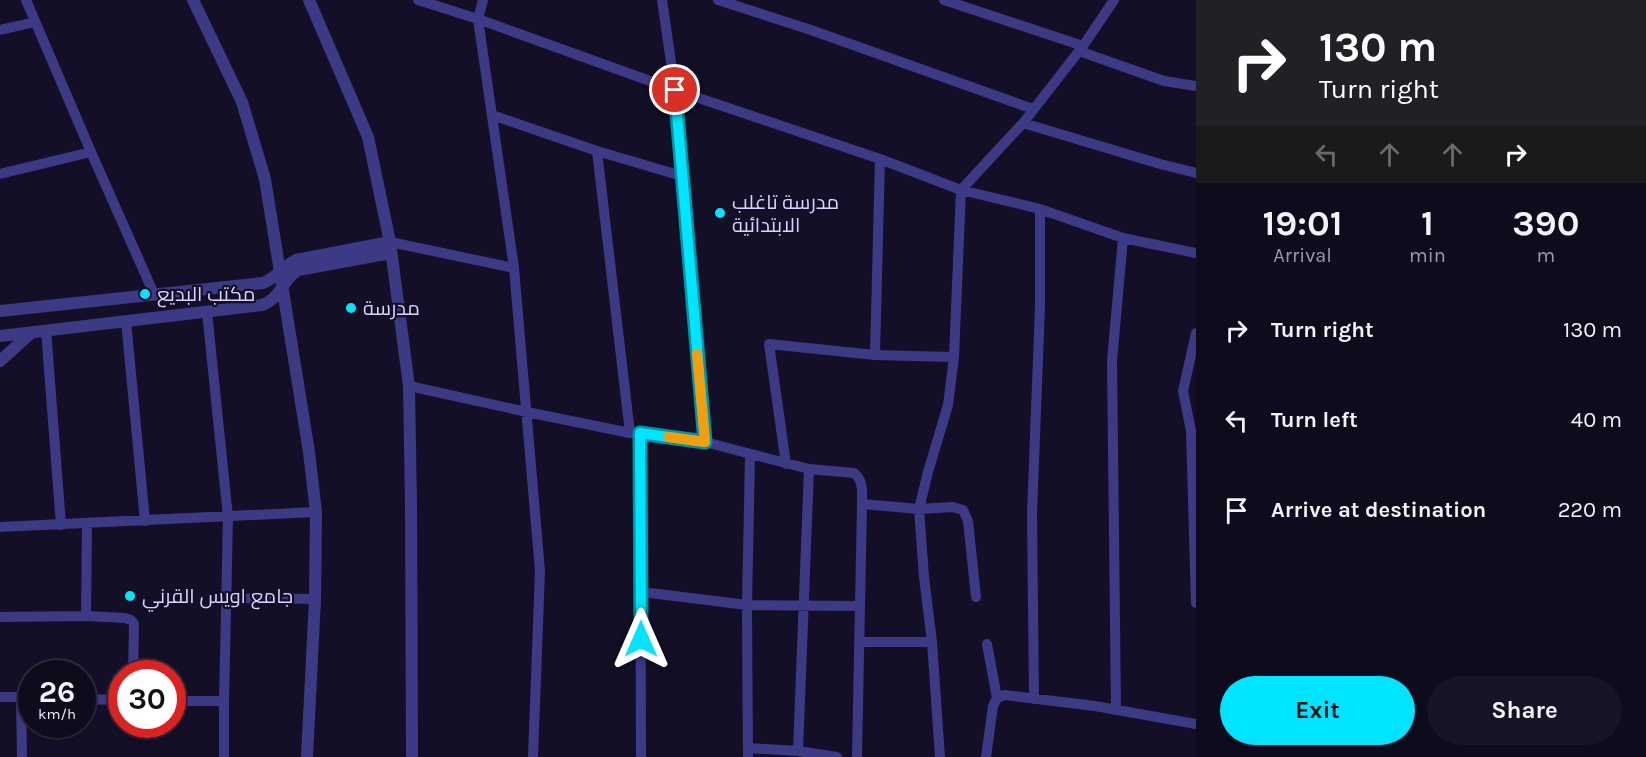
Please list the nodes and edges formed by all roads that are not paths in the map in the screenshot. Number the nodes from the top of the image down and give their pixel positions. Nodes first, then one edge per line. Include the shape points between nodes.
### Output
1 (26, 0) edge
2 (192, 0) edge
3 (309, 0) edge
4 (418, 0) edge
5 (483, 0) edge
6 (662, 0) edge
7 (718, 0) edge
8 (944, 0) edge
9 (1114, 0) edge
10 (478, 19) junction
11 (35, 22) junction
12 (0, 30) edge
13 (1081, 49) junction
14 (1196, 87) edge
15 (675, 90) junction
16 (1033, 109) junction
17 (492, 115) junction
18 (1023, 123) junction
19 (597, 151) junction
20 (91, 152) junction
21 (879, 159) junction
22 (1196, 172) edge
23 (0, 174) edge
24 (682, 176) junction
25 (961, 190) junction
26 (1040, 208) junction
27 (1123, 238) junction
28 (390, 248) junction
29 (1196, 253) edge
30 (514, 268) junction
31 (280, 272) junction
32 (282, 287) junction
33 (154, 294) junction
34 (0, 311) edge
35 (207, 312) junction
36 (126, 321) junction
37 (46, 330) junction
38 (32, 332) junction
39 (1196, 333) edge
40 (0, 336) edge
41 (1194, 348) edge
42 (875, 355) junction
43 (954, 357) junction
44 (0, 361) edge
45 (408, 386) junction
46 (527, 412) junction
47 (1193, 432) edge
48 (635, 433) junction
49 (705, 442) junction
50 (750, 454) junction
51 (786, 464) junction
52 (809, 469) junction
53 (862, 504) junction
54 (919, 509) junction
55 (316, 512) junction
56 (228, 517) junction
57 (145, 521) junction
58 (87, 524) junction
59 (61, 525) junction
60 (0, 527) edge
61 (1195, 546) edge
62 (642, 592) junction
63 (976, 597) dead end
64 (226, 598) junction
65 (315, 599) junction
66 (1196, 603) edge
67 (747, 604) junction
68 (804, 605) junction
69 (859, 606) junction
70 (86, 616) junction
71 (0, 617) edge
72 (860, 642) junction
73 (932, 642) junction
74 (987, 644) dead end
75 (133, 660) edge
76 (0, 697) edge
77 (18, 697) edge
78 (997, 698) junction
79 (1034, 699) junction
80 (186, 701) edge
81 (224, 701) junction
82 (1116, 709) junction
83 (1196, 724) edge
84 (23, 738) edge
85 (798, 751) junction
86 (748, 753) edge
87 (22, 757) edge
88 (224, 757) edge
89 (307, 757) edge
90 (412, 757) edge
91 (533, 757) edge
92 (641, 757) edge
93 (837, 757) edge
94 (857, 757) edge
95 (940, 757) edge
96 (986, 757) edge

1 - 11 street
2 - 31 street via 242,102 265,179
3 - 28 street via 368,137
4 - 10 street
5 - 10 street
6 - 15 street
7 - 16 street
8 - 13 street
9 - 13 street
10 - 15 street
10 - 17 street
11 - 12 street
11 - 20 street
13 - 14 street via 1164,81
13 - 16 street
15 - 21 street
15 - 24 street
16 - 18 street
17 - 19 street
17 - 30 street
18 - 22 street
18 - 25 street
19 - 24 street
19 - 48 street
20 - 23 street
20 - 33 street
21 - 25 street
21 - 42 street
24 - 49 street
25 - 26 street
25 - 43 street
26 - 27 street
26 - 79 street via 1032,513
27 - 29 street
27 - 82 street via 1112,361
28 - 30 street
28 - 31 street via 302,258
28 - 32 street via 303,268
28 - 45 street
30 - 46 street
31 - 32 street
31 - 33 street via 263,283
32 - 35 street via 276,297 262,305
32 - 55 street
33 - 34 street
35 - 36 street
35 - 56 street
36 - 37 street
36 - 57 street
37 - 38 street
37 - 59 street
38 - 40 street
38 - 44 street
39 - 41 street
41 - 47 street via 1183,391
42 - 43 street
42 - 51 street via 769,344
43 - 54 street via 948,405
45 - 46 street
45 - 90 street
46 - 48 street
46 - 91 street via 540,571
47 - 61 street
48 - 49 street
48 - 62 street
49 - 50 street
50 - 51 street
50 - 67 street
51 - 52 street
52 - 53 street via 854,473 862,482
52 - 68 street
53 - 54 street
53 - 69 street
54 - 63 street via 953,507 965,513
54 - 73 street
55 - 56 street
55 - 65 street
56 - 57 street
56 - 64 street
57 - 58 street
58 - 59 street
58 - 70 street
59 - 60 street
61 - 66 street
62 - 67 street
62 - 92 street
64 - 65 street
64 - 81 street
65 - 89 street
67 - 68 street
67 - 86 street
68 - 69 street
68 - 85 street
69 - 72 street
70 - 71 street
70 - 75 street via 131,620
72 - 73 street
72 - 94 street
73 - 95 street
74 - 78 street
76 - 77 street
78 - 79 street via 1005,695
78 - 96 street
79 - 82 street
80 - 81 street
81 - 88 street
82 - 83 street
84 - 87 street
85 - 86 street
85 - 93 street

